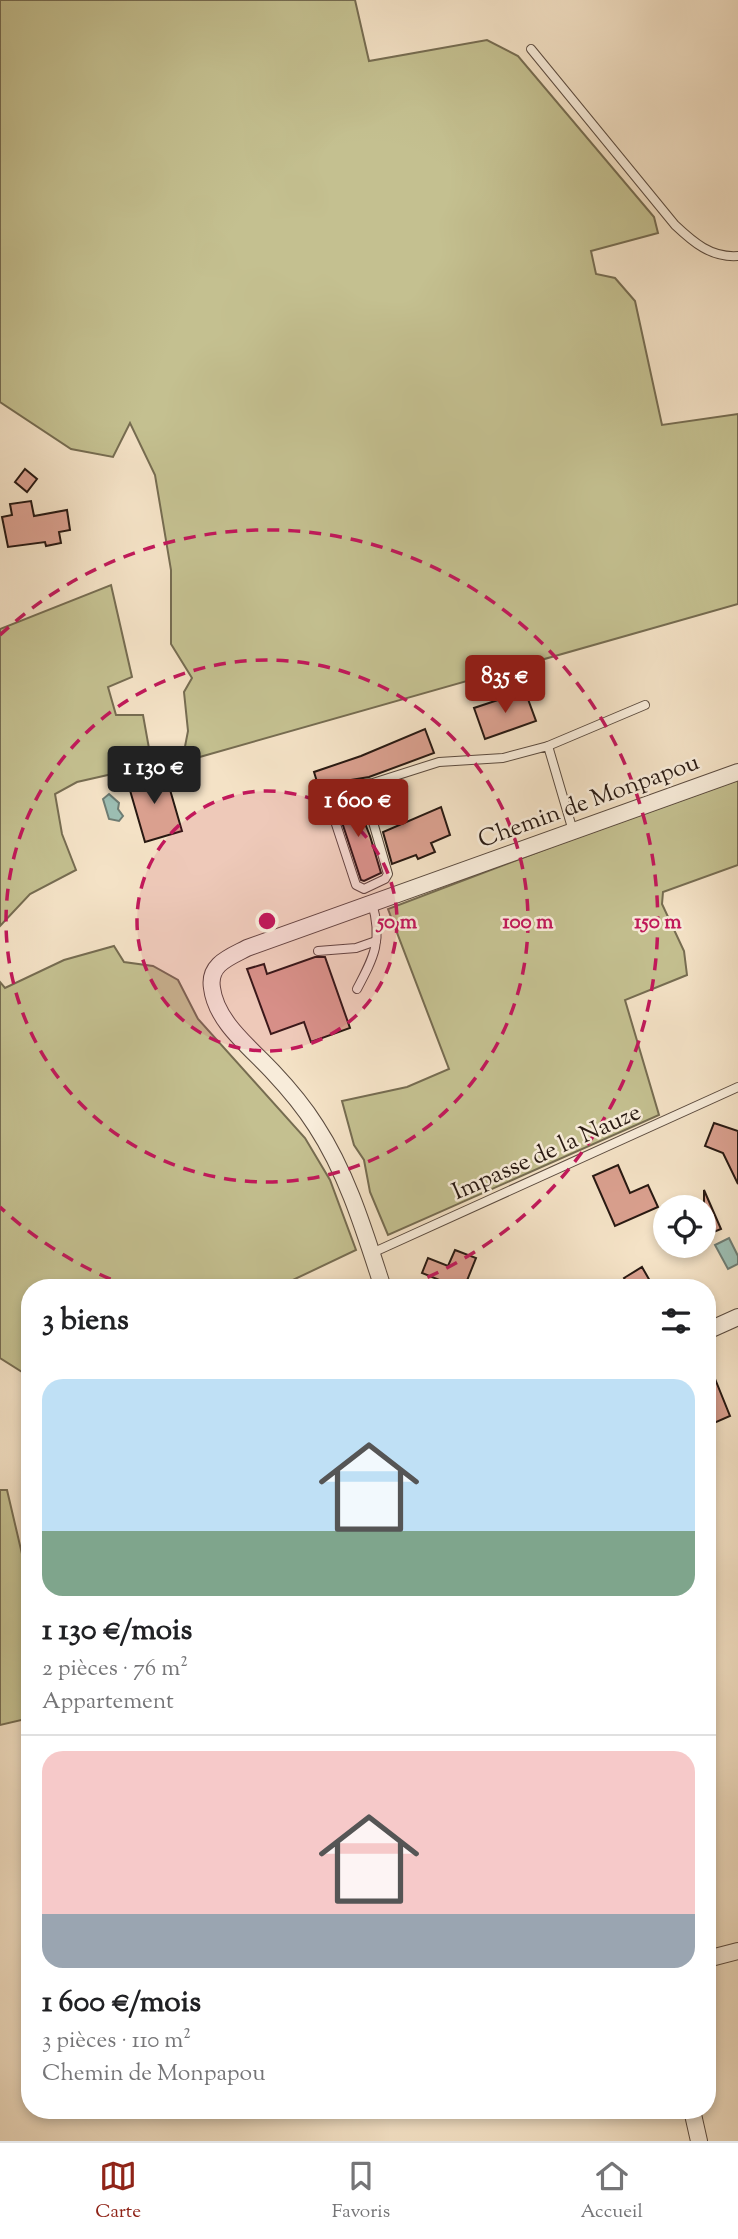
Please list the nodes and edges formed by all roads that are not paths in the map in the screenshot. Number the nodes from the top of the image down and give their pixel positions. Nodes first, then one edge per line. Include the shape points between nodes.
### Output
1 (531, 49) dead end
2 (738, 256) edge
3 (645, 705) dead end
4 (548, 746) junction
5 (738, 772) edge
6 (373, 783) junction
7 (573, 831) junction
8 (372, 903) junction
9 (376, 941) junction
10 (318, 951) dead end
11 (357, 989) dead end
12 (738, 1087) edge
13 (372, 1253) junction
14 (380, 1279) edge
15 (738, 1317) edge
16 (716, 1327) edge
17 (738, 1951) edge
18 (716, 1957) edge
19 (694, 2119) edge
20 (699, 2141) edge

1 - 2 lane via 675,225 695,244 716,254
3 - 4 lane
4 - 6 lane via 503,758 439,762
4 - 7 lane
5 - 7 street, Chemin de Monpapou
6 - 6 lane via 364,791 387,874 364,889 356,885 328,803 332,794 349,785
7 - 8 street, Chemin de Monpapou
8 - 9 lane via 378,924
8 - 13 street, Chemin de Monpapou via 247,948 223,961 211,976 217,1004 227,1021 317,1127 347,1186
9 - 10 lane via 356,948
9 - 11 lane
12 - 13 lane, Impasse de la Nauze
13 - 14 street, Chemin de Monpapou
15 - 16 street
17 - 18 street
19 - 20 street

